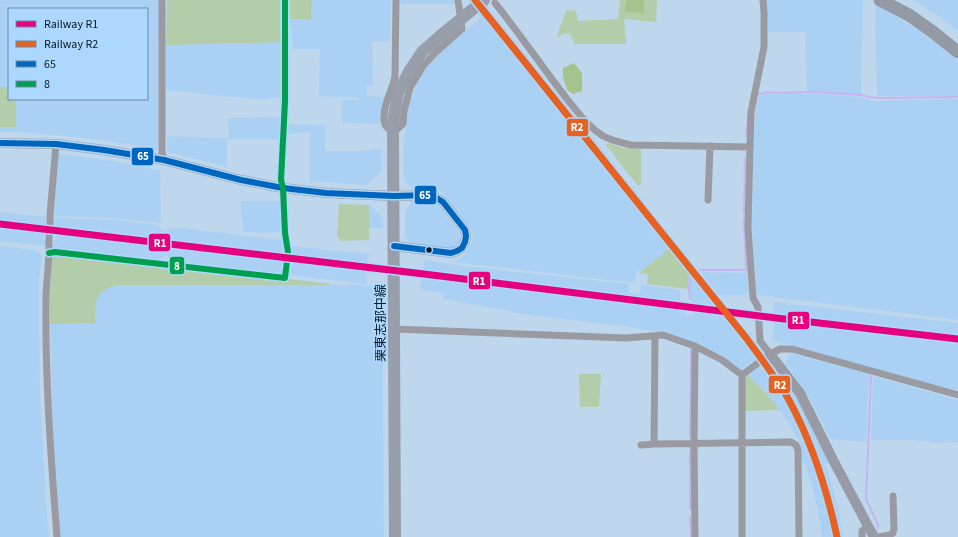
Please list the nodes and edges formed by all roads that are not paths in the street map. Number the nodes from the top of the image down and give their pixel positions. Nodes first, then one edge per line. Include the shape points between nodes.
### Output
1 (162, 0) edge
2 (284, 0) edge
3 (396, 0) edge
4 (458, 0) edge
5 (763, 0) edge
6 (880, 0) edge
7 (897, 0) edge
8 (492, 1) edge
9 (958, 41) edge
10 (958, 52) edge
11 (393, 133) junction
12 (0, 143) edge
13 (56, 144) junction
14 (710, 146) junction
15 (750, 147) junction
16 (164, 160) junction
17 (283, 188) junction
18 (394, 196) junction
19 (708, 200) dead end
20 (394, 246) junction
21 (49, 253) junction
22 (394, 329) junction
23 (655, 336) junction
24 (695, 346) junction
25 (770, 354) junction
26 (742, 375) junction
27 (958, 395) edge
28 (694, 443) junction
29 (741, 443) junction
30 (654, 444) junction
31 (641, 445) dead end
32 (893, 496) dead end
33 (868, 526) junction
34 (57, 537) edge
35 (395, 537) edge
36 (695, 537) edge
37 (742, 537) edge
38 (799, 537) edge
39 (862, 537) edge
40 (874, 537) edge
41 (878, 537) edge

1 - 16 street
2 - 17 street via 285,101 281,180
3 - 11 street via 395,77 384,109 384,123
4 - 11 street via 462,29 423,66 410,88 403,124
5 - 15 street via 764,47 751,112
6 - 10 highway via 933,32
7 - 9 highway
8 - 11 main road, 栗東志那中線 via 439,37 422,52 398,93
8 - 14 street via 593,129 618,142 632,145
11 - 18 main road, 栗東志那中線
12 - 13 street
13 - 16 street
13 - 21 street
14 - 15 street
14 - 19 street
15 - 25 street via 748,228 753,298 758,307 760,340
16 - 17 street
17 - 18 street
17 - 21 street via 288,252 285,278
18 - 20 main road, 栗東志那中線
18 - 20 street via 435,197 443,202 465,230 466,236 462,248 451,253
20 - 22 main road, 栗東志那中線
21 - 34 street via 46,299 47,357
22 - 23 street via 626,338
22 - 35 main road, 栗東志那中線
23 - 24 street via 663,335
23 - 30 street
24 - 26 street via 722,360
24 - 28 street
25 - 26 street
25 - 27 street via 780,349 792,348
25 - 33 street via 800,393
26 - 29 street
28 - 29 street
28 - 30 street
28 - 36 street
29 - 37 street
29 - 38 street via 791,442 796,445
30 - 31 street
32 - 41 street via 893,533
33 - 39 street via 862,531
33 - 40 street

